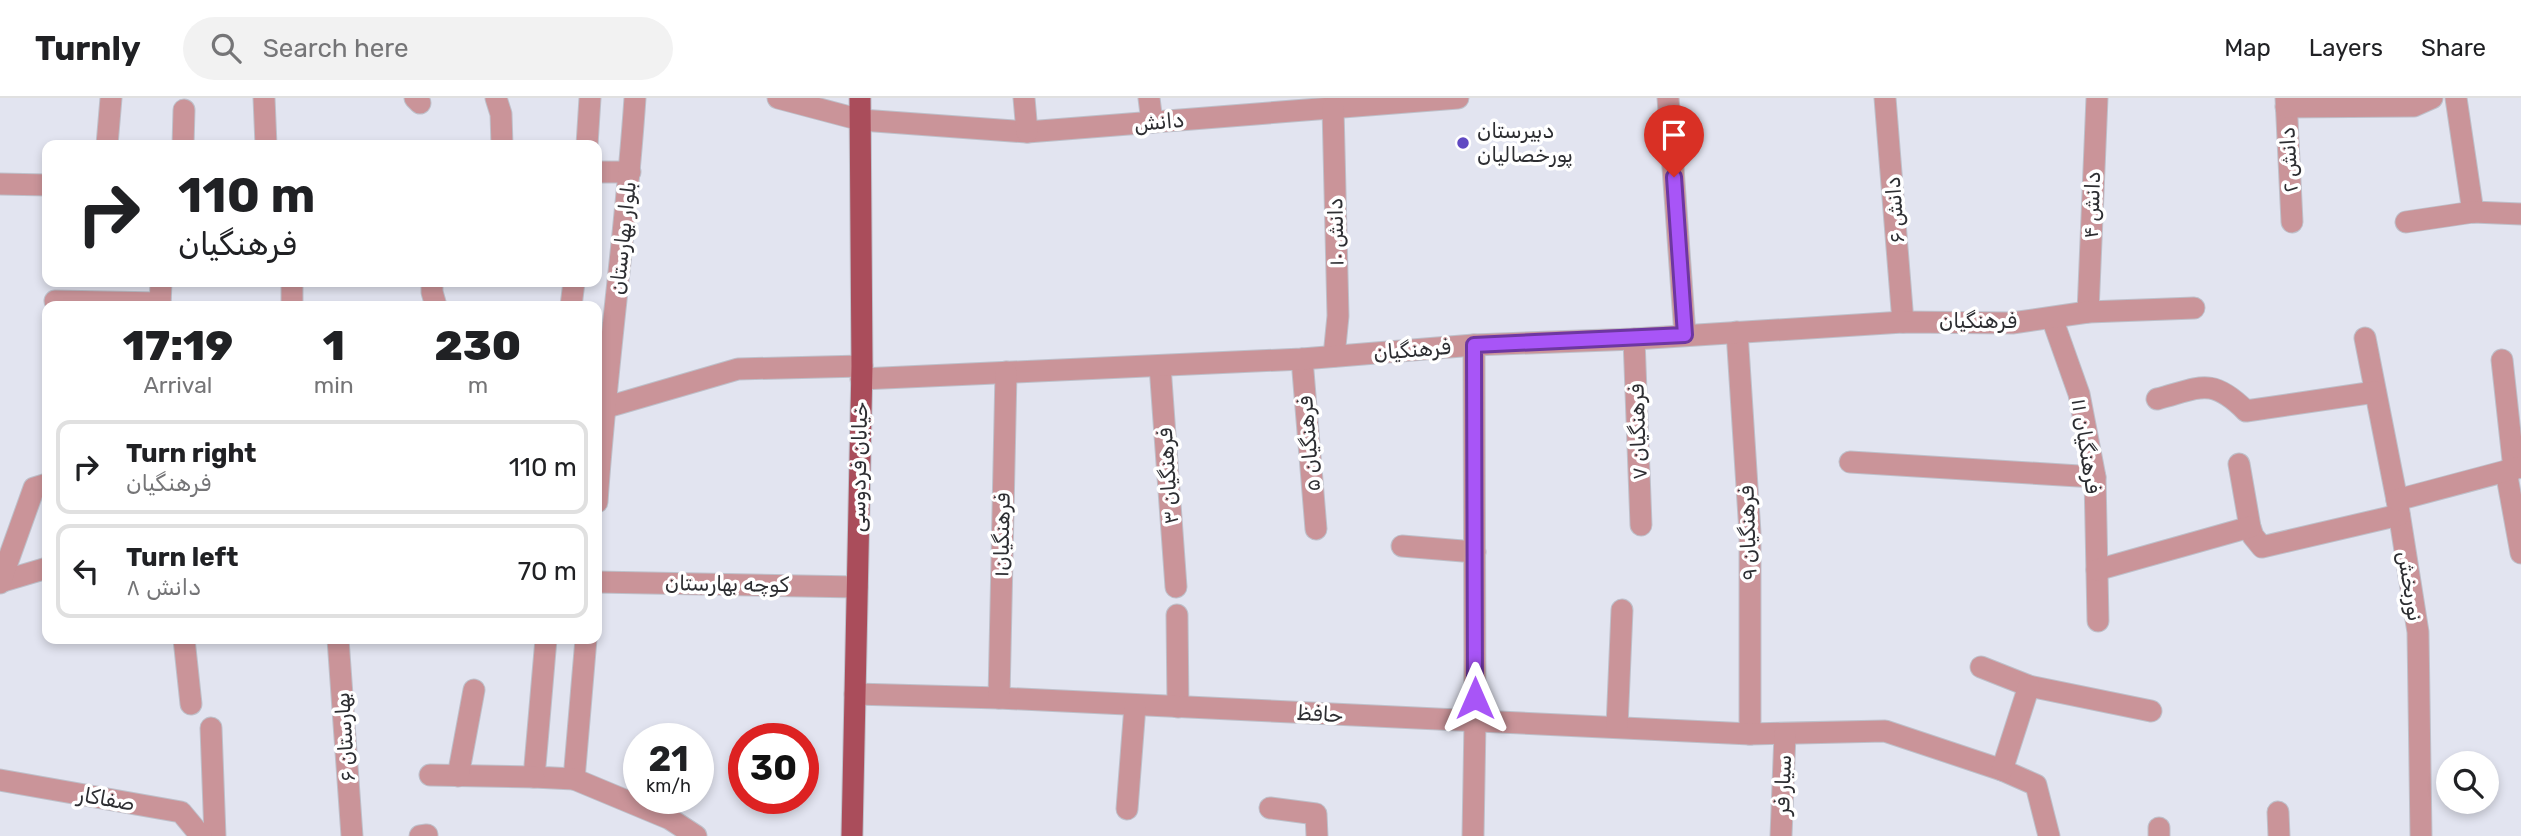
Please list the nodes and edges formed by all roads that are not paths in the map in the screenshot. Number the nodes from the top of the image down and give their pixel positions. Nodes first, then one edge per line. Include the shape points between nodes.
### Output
1 (111, 98) edge
2 (264, 98) edge
3 (496, 98) edge
4 (590, 98) edge
5 (635, 98) edge
6 (778, 98) edge
7 (860, 98) edge
8 (1024, 98) edge
9 (1149, 98) edge
10 (1448, 98) edge
11 (1458, 98) edge
12 (1668, 98) edge
13 (1885, 98) edge
14 (2096, 98) edge
15 (2432, 98) edge
16 (2456, 98) edge
17 (2286, 103) edge
18 (1333, 108) junction
19 (184, 110) dead end
20 (861, 120) junction
21 (1152, 122) junction
22 (1027, 132) junction
23 (107, 140) edge
24 (183, 140) edge
25 (266, 140) edge
26 (502, 140) edge
27 (587, 140) edge
28 (602, 172) edge
29 (630, 172) junction
30 (0, 184) edge
31 (42, 185) edge
32 (2473, 212) junction
33 (2521, 214) edge
34 (2292, 222) dead end
35 (2406, 222) dead end
36 (2194, 308) dead end
37 (2088, 312) junction
38 (2052, 318) junction
39 (1903, 321) junction
40 (1737, 332) junction
41 (1685, 335) junction
42 (2365, 338) dead end
43 (1634, 339) junction
44 (1474, 345) junction
45 (1334, 356) junction
46 (1302, 359) junction
47 (2502, 360) dead end
48 (1160, 366) junction
49 (1006, 372) junction
50 (861, 373) junction
51 (2375, 392) junction
52 (602, 393) edge
53 (2157, 400) dead end
54 (602, 408) edge
55 (1850, 462) dead end
56 (2239, 464) dead end
57 (2514, 469) edge
58 (2095, 477) junction
59 (42, 486) edge
60 (2398, 508) junction
61 (1641, 524) dead end
62 (2250, 527) junction
63 (1316, 529) dead end
64 (1402, 546) dead end
65 (1475, 552) junction
66 (2521, 553) edge
67 (42, 569) edge
68 (2097, 570) junction
69 (0, 582) edge
70 (602, 582) edge
71 (857, 587) junction
72 (1176, 587) dead end
73 (1622, 610) dead end
74 (1177, 615) dead end
75 (2098, 621) dead end
76 (185, 644) edge
77 (338, 644) edge
78 (545, 644) edge
79 (586, 644) edge
80 (1981, 667) dead end
81 (2029, 686) junction
82 (474, 690) dead end
83 (855, 694) junction
84 (999, 698) junction
85 (191, 704) dead end
86 (1135, 706) junction
87 (1178, 707) junction
88 (2151, 711) dead end
89 (1475, 722) junction
90 (1617, 727) junction
91 (211, 728) dead end
92 (1750, 734) junction
93 (1785, 734) junction
94 (2002, 770) junction
95 (430, 775) dead end
96 (458, 776) junction
97 (534, 777) junction
98 (574, 779) junction
99 (0, 780) edge
100 (1270, 808) dead end
101 (1127, 809) dead end
102 (2278, 812) dead end
103 (427, 835) edge
104 (201, 836) edge
105 (215, 836) edge
106 (352, 836) edge
107 (420, 836) edge
108 (696, 836) edge
109 (852, 836) edge
110 (1318, 836) edge
111 (1473, 836) edge
112 (1781, 836) edge
113 (2049, 836) edge
114 (2279, 836) edge
115 (2421, 836) edge

1 - 23 street
2 - 25 street
3 - 26 street
4 - 27 street
5 - 29 street, بلوار بهارستان
6 - 20 street, دانش
7 - 20 main road, خیابان فردوسی
8 - 22 street
9 - 21 street
10 - 11 street, دانش
10 - 18 street, دانش
12 - 41 street
13 - 39 street, دانش ۶
14 - 37 street, دانش ۴
15 - 17 street via 2414,106
16 - 32 street
17 - 34 street, دانش ۲
18 - 21 street, دانش
18 - 45 street, دانش ۱۰ via 1338,316
19 - 24 street
20 - 22 street, دانش
20 - 50 main road, خیابان فردوسی
21 - 22 street, دانش
28 - 29 street
29 - 52 street, بلوار بهارستان
30 - 31 street
32 - 33 street
32 - 35 street
36 - 37 street, فرهنگیان
37 - 38 street, فرهنگیان
38 - 39 street, فرهنگیان via 2012,323
38 - 58 street, فرهنگیان ۱۱ via 2079,394
39 - 40 street, فرهنگیان
40 - 41 street, فرهنگیان
40 - 92 street, فرهنگیان ۹ via 1750,533
41 - 43 street, فرهنگیان
42 - 51 street, نوربخش
43 - 44 street, فرهنگیان
43 - 61 street, فرهنگیان ۷
44 - 45 street, فرهنگیان
44 - 65 street
45 - 46 street, فرهنگیان
46 - 48 street, فرهنگیان
46 - 63 street, فرهنگیان ۵
47 - 57 street
48 - 49 street, فرهنگیان
48 - 72 street, فرهنگیان ۳
49 - 50 street, فرهنگیان
49 - 84 street, فرهنگیان۱
50 - 54 street, فرهنگیان via 738,369
50 - 71 main road, خیابان فردوسی
51 - 53 street via 2246,411 2230,396 2207,386
51 - 60 street, نوربخش
55 - 58 street
56 - 62 street
57 - 60 street
57 - 66 street
58 - 68 street, فرهنگیان ۱۱
59 - 69 street via 34,488
60 - 62 street via 2262,547
60 - 115 street, نوربخش via 2417,632
62 - 68 street
64 - 65 street
65 - 89 street
67 - 69 street
68 - 75 street, فرهنگیان ۱۱
70 - 71 street, کوچه بهارستان
71 - 83 main road, خیابان فردوسی
73 - 90 street
74 - 87 street
76 - 85 street
77 - 106 street, بهارستان ۶
78 - 97 street
79 - 98 street
80 - 81 street
81 - 88 street
81 - 94 street
82 - 96 street
83 - 84 street, حافظ
83 - 109 main road, خیابان فردوسی
84 - 86 street, حافظ
86 - 87 street, حافظ
86 - 101 street
87 - 89 street, حافظ
89 - 90 street, حافظ
89 - 111 street
90 - 92 street, حافظ
91 - 105 street
92 - 93 street, حافظ
93 - 94 street, حافظ via 1885,731
93 - 112 street, سیار فر
94 - 113 street, حافظ via 2036,785
95 - 96 street
96 - 97 street
97 - 98 street
98 - 108 street via 670,819
99 - 104 street, صفاکار via 181,813
100 - 110 street via 1316,814
102 - 114 street
103 - 107 street

